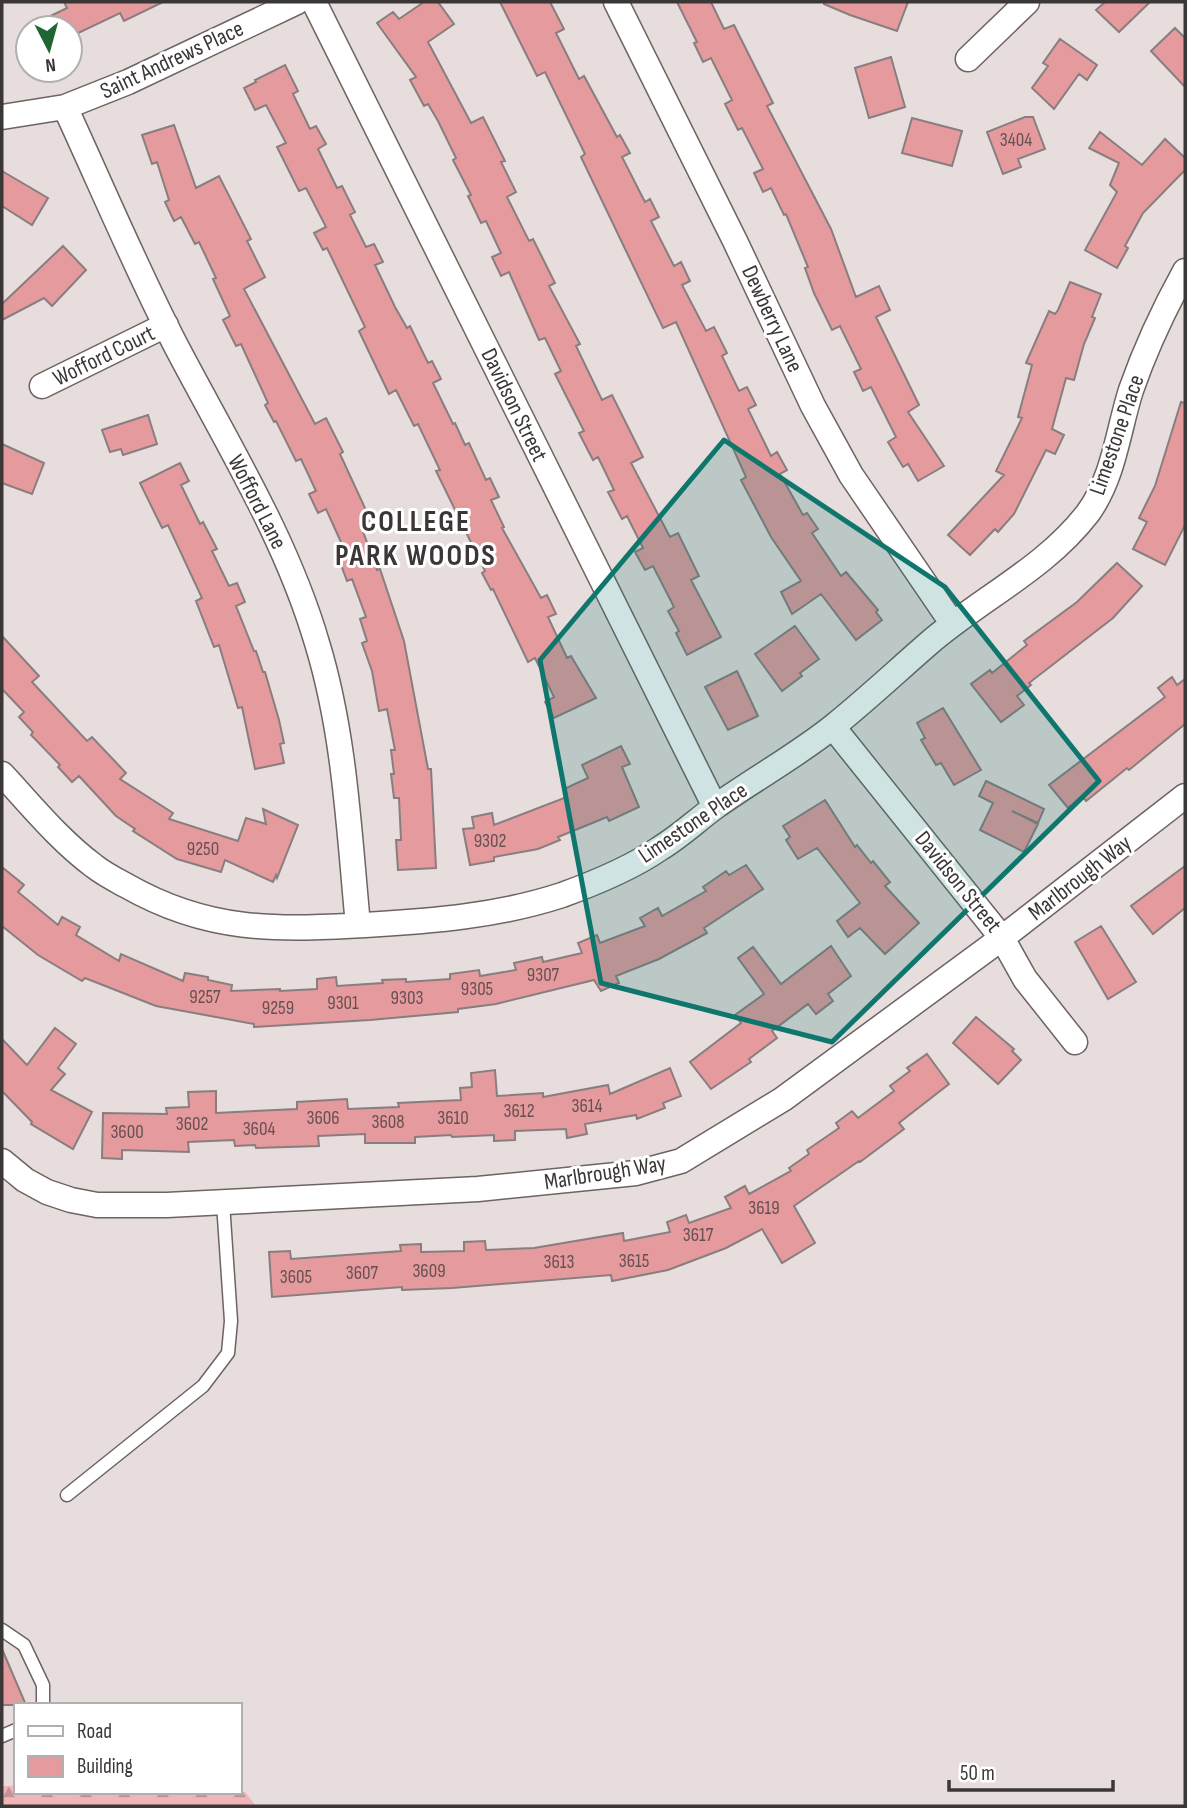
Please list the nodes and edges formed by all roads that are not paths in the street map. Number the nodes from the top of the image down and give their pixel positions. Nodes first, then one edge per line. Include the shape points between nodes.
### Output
1 (298, 2) edge
2 (314, 2) edge
3 (616, 2) edge
4 (1027, 2) edge
5 (968, 58) dead end
6 (65, 107) junction
7 (2, 117) edge
8 (1185, 271) edge
9 (166, 326) junction
10 (43, 386) dead end
11 (952, 623) junction
12 (833, 727) junction
13 (2, 774) edge
14 (1185, 796) edge
15 (715, 807) junction
16 (358, 925) junction
17 (1002, 938) junction
18 (1075, 1042) dead end
19 (2, 1161) edge
20 (223, 1203) junction
21 (67, 1495) dead end
22 (2, 1630) edge
23 (43, 1703) edge

1 - 6 street, Saint Andrews Place
2 - 15 street, Davidson Street
3 - 11 street, Dewberry Lane via 820,418 851,475
4 - 5 street
6 - 7 street, Saint Andrews Place
6 - 9 street, Wofford Lane
8 - 11 street, Limestone Place via 1138,373 1099,495 1043,561
9 - 10 street, Wofford Court
9 - 16 street, Wofford Lane via 269,524 318,644 345,788
11 - 12 street, Limestone Place
12 - 15 street, Limestone Place
12 - 17 street, Davidson Street
13 - 16 street, Limestone Place via 97,869 158,902 208,920 242,926
14 - 17 street, Marlbrough Way
15 - 16 street, Limestone Place via 659,850 561,895 447,920
17 - 18 street, Davidson Street via 1025,979
17 - 20 street, Marlbrough Way via 783,1099 681,1161 636,1173 506,1187
19 - 20 street, Marlbrough Way via 47,1192 97,1205
20 - 21 lane via 228,1353 203,1386
22 - 23 lane via 24,1644 43,1685

